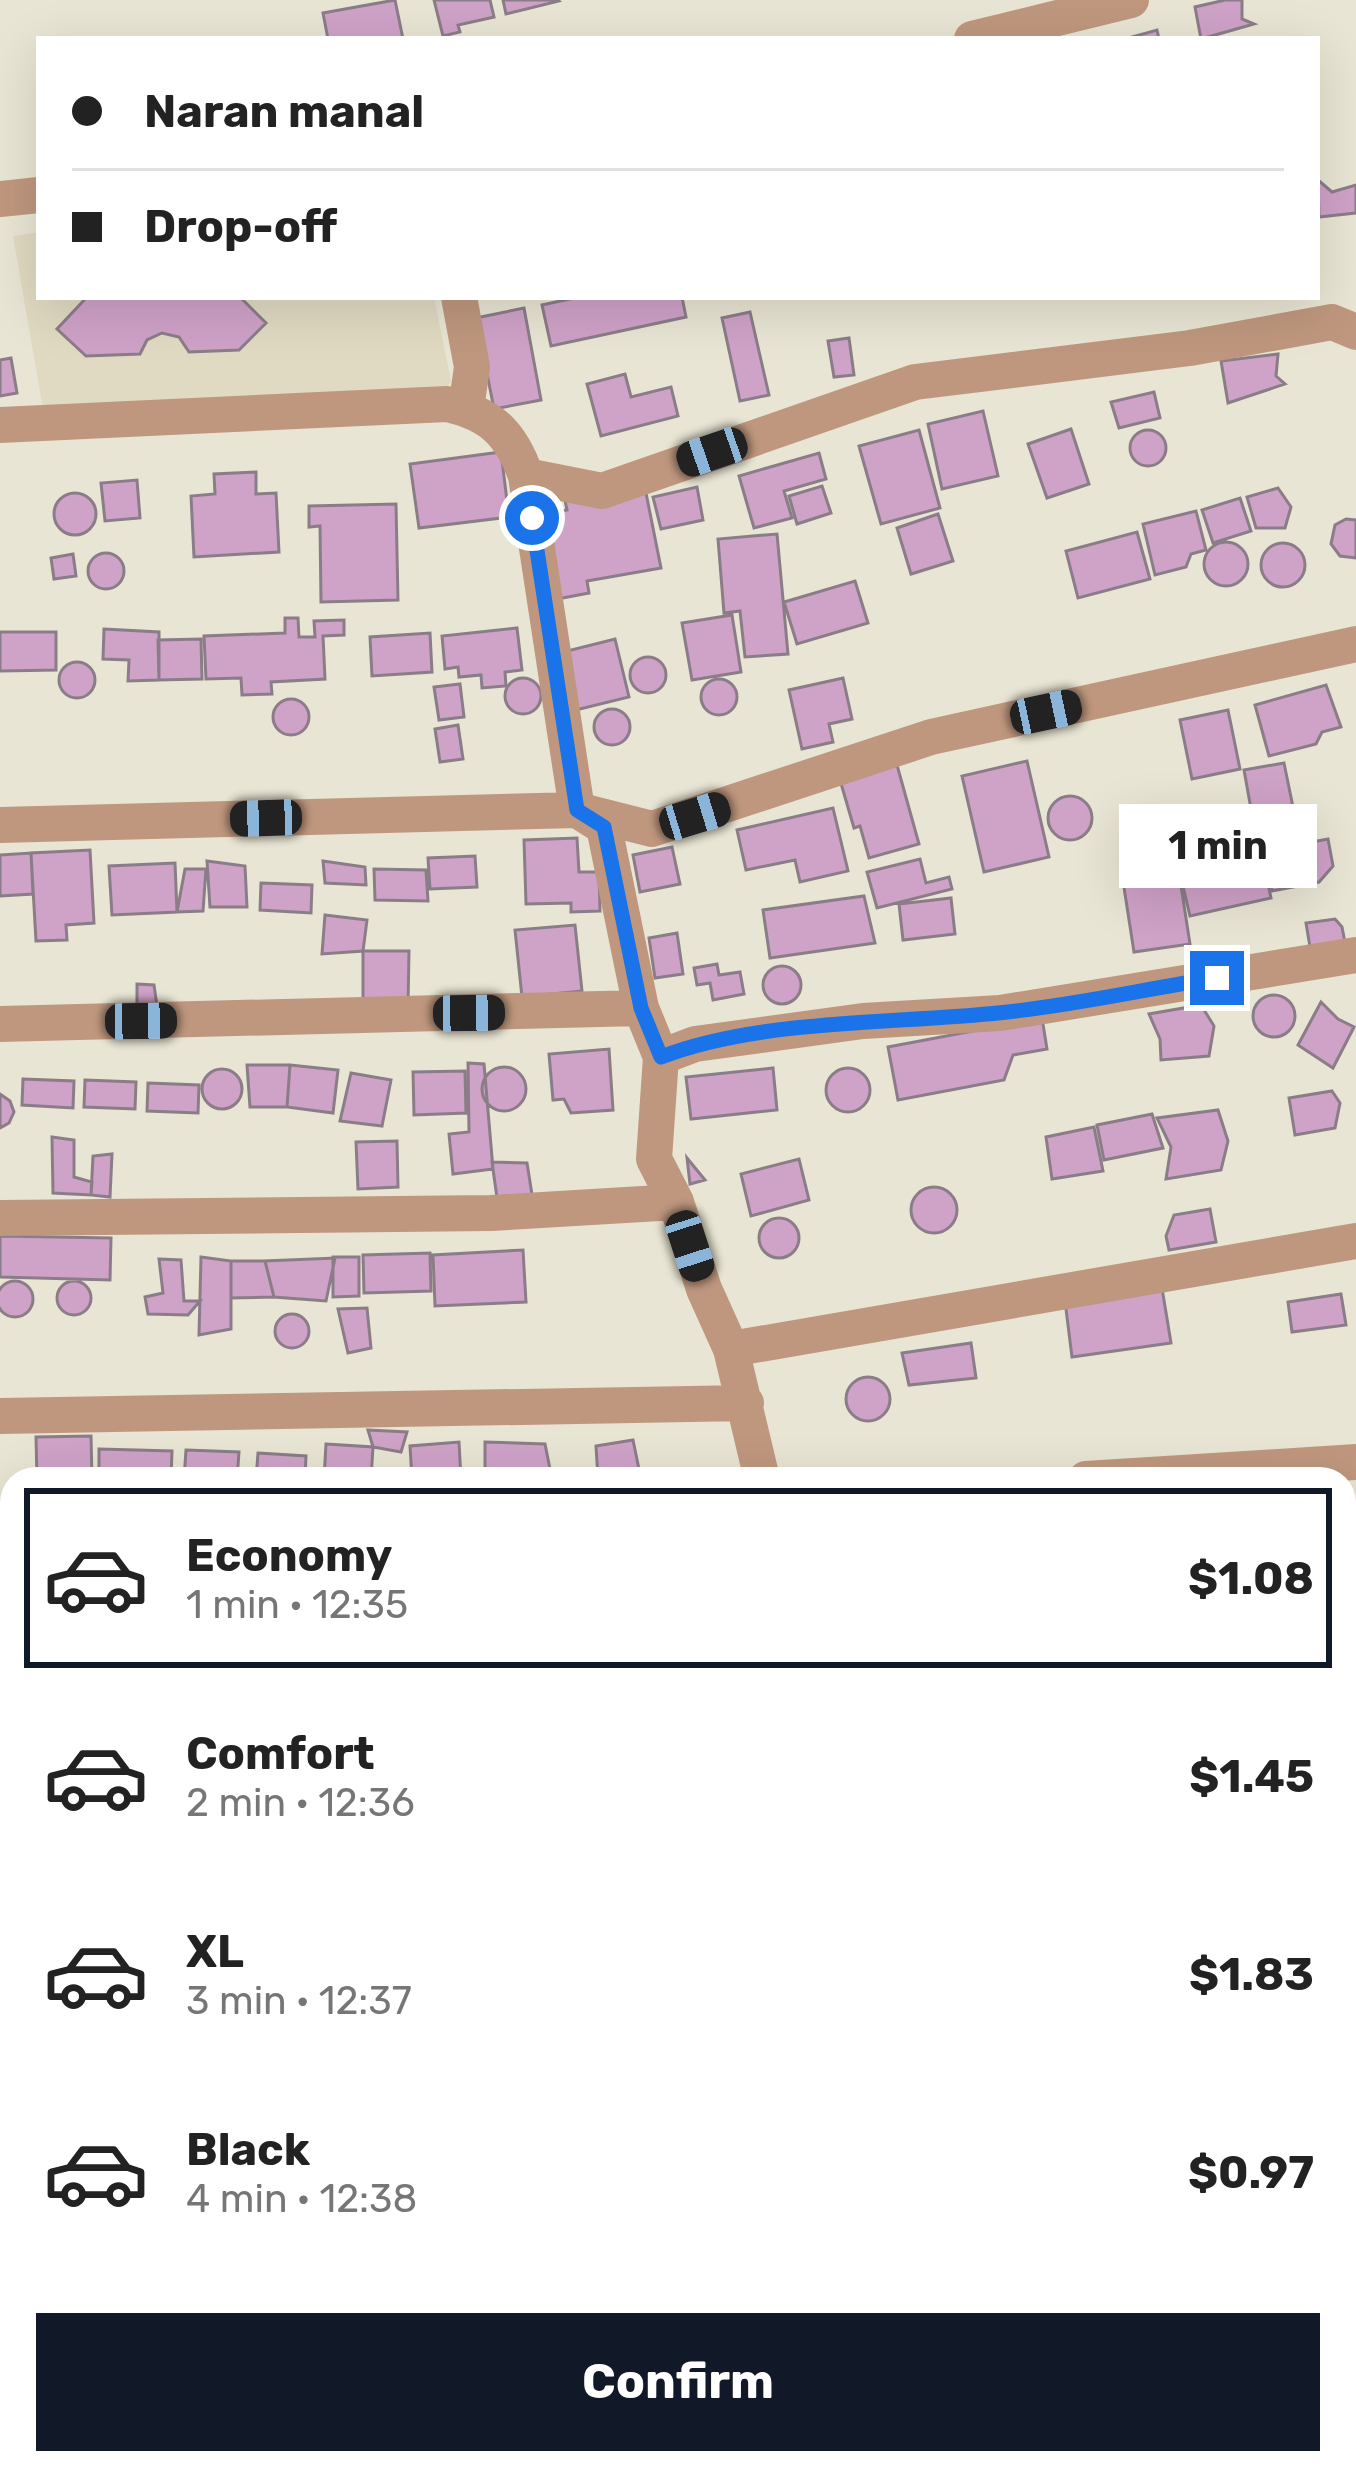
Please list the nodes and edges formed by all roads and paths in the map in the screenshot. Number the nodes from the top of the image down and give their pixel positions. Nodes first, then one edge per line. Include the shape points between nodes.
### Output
1 (1131, 0) edge
2 (984, 36) edge
3 (36, 195) edge
4 (0, 200) edge
5 (460, 300) edge
6 (1356, 332) edge
7 (466, 409) junction
8 (0, 425) edge
9 (526, 476) junction
10 (1356, 644) edge
11 (577, 810) junction
12 (0, 825) edge
13 (1356, 956) edge
14 (641, 1008) junction
15 (0, 1024) edge
16 (661, 1057) junction
17 (676, 1202) junction
18 (0, 1218) edge
19 (1356, 1241) edge
20 (731, 1349) junction
21 (746, 1403) junction
22 (0, 1416) edge
23 (1356, 1462) edge
24 (760, 1467) edge
25 (1277, 1467) edge

1 - 2 street
3 - 4 street
5 - 7 street via 472,367
6 - 9 street via 1332,322 915,382 602,491
7 - 8 street
7 - 9 street via 516,447
9 - 11 street
10 - 11 street via 931,737 652,829
11 - 12 street
11 - 14 street via 604,827
13 - 16 street via 1000,1013 695,1044
14 - 15 street
14 - 16 street
16 - 17 street via 654,1159
17 - 18 street via 491,1213
17 - 20 street
19 - 20 street
20 - 21 street
21 - 22 street
21 - 24 street
23 - 25 street

